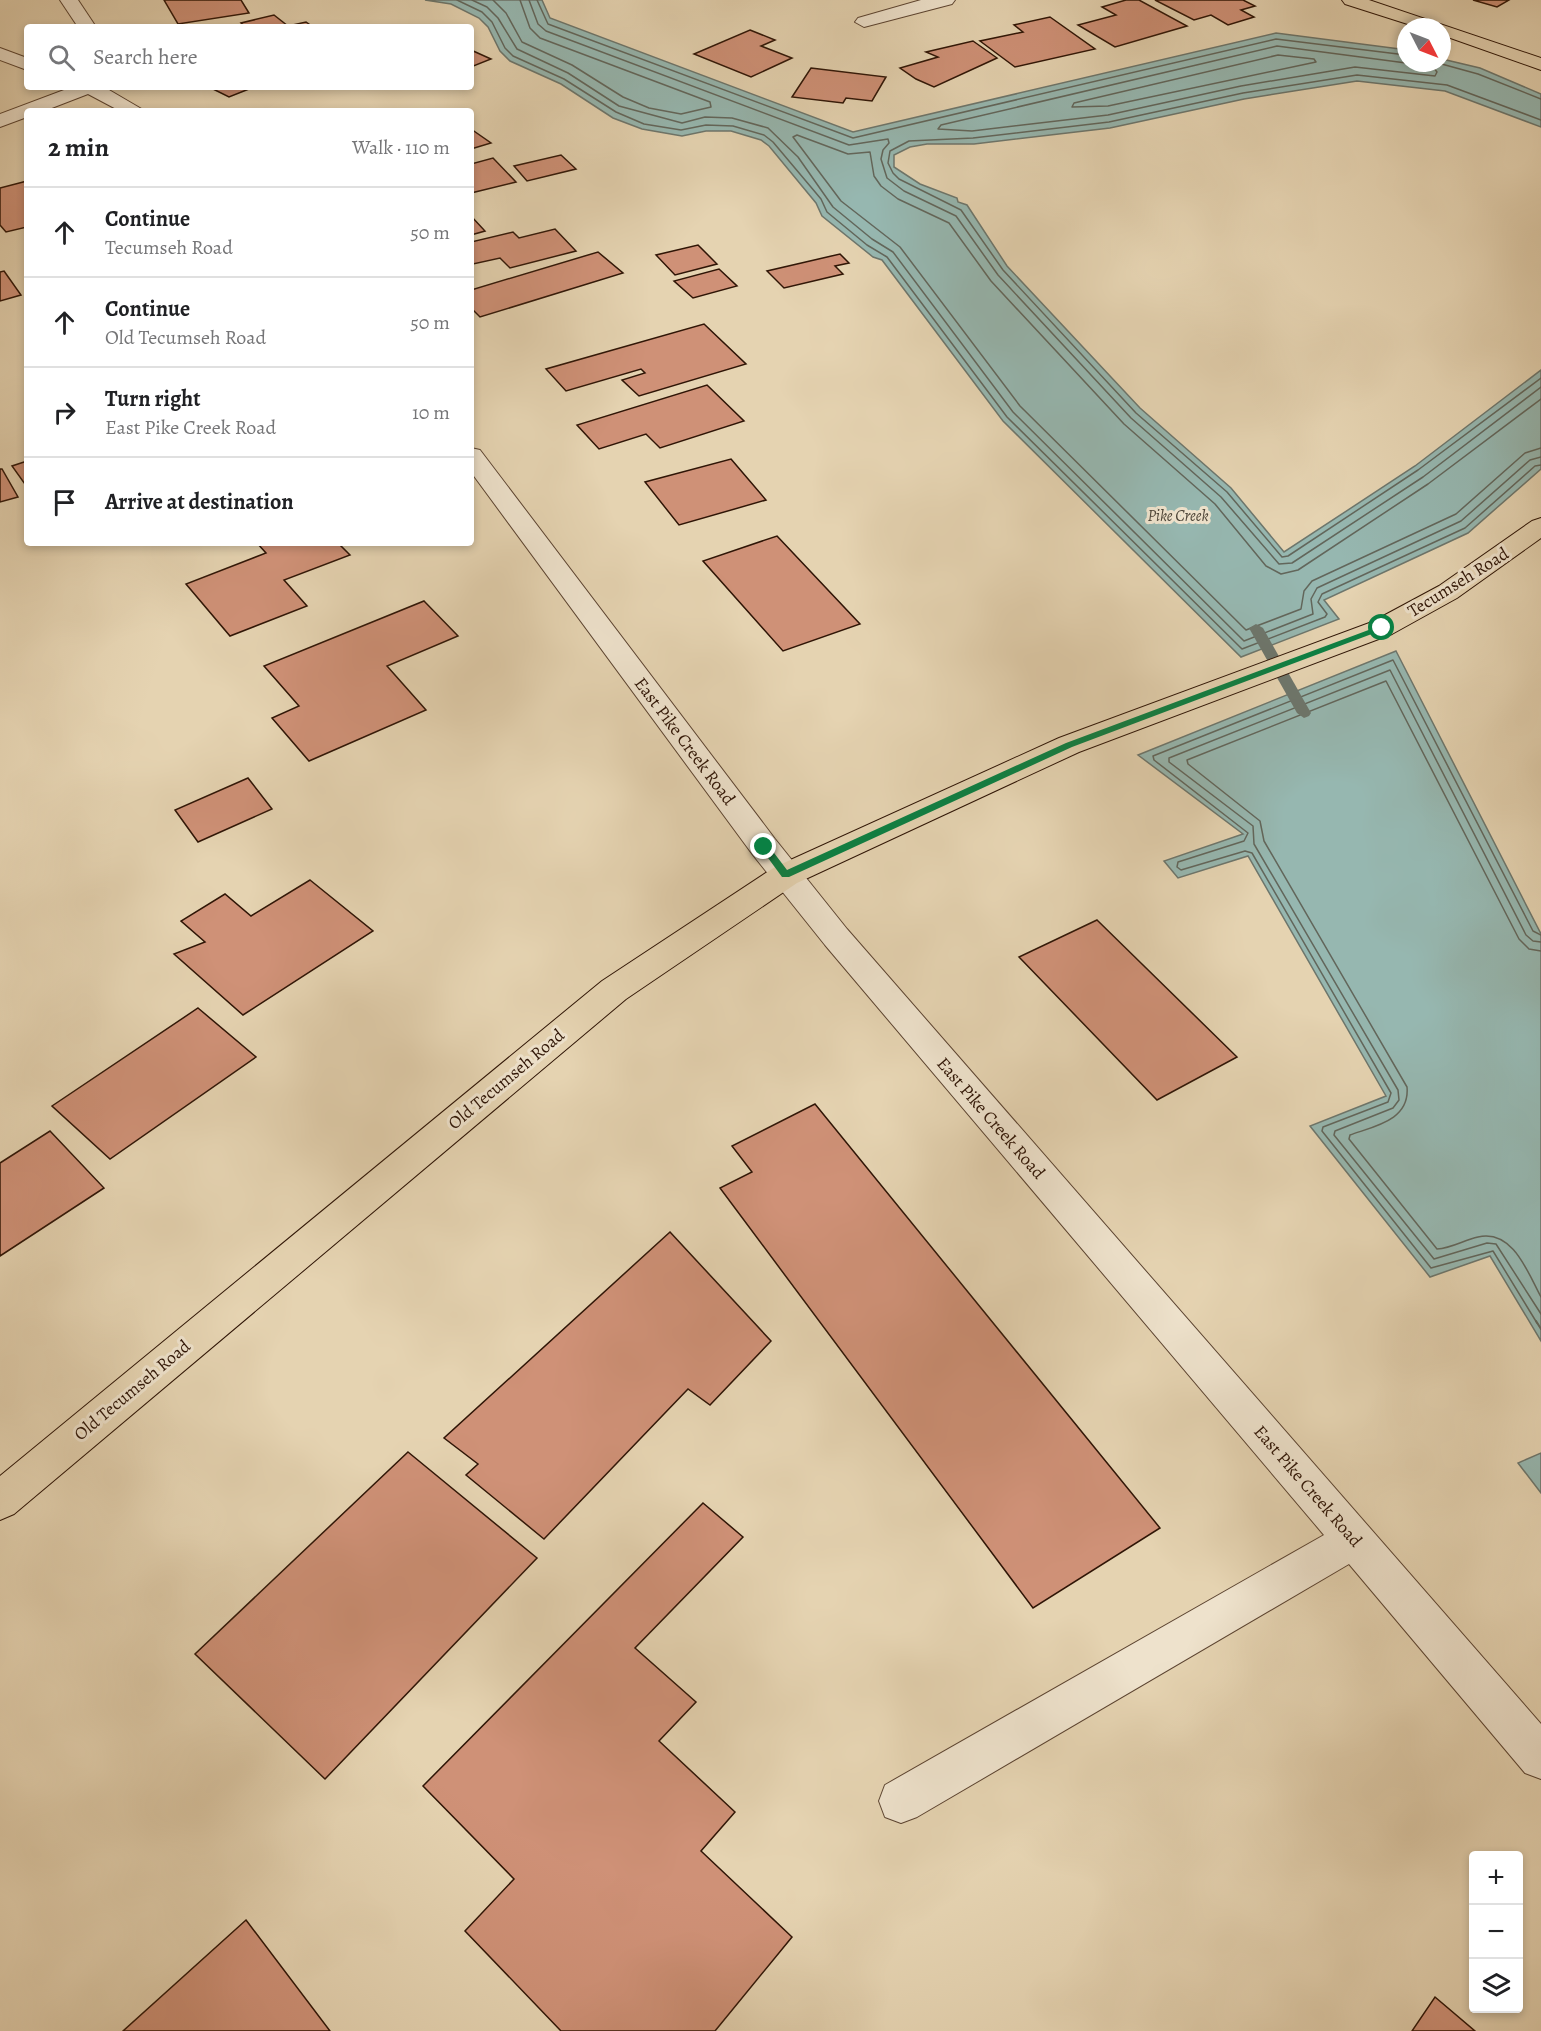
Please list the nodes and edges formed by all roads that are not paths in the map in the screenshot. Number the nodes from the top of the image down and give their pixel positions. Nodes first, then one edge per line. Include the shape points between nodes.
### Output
1 (69, 0) edge
2 (946, 0) edge
3 (1352, 0) edge
4 (1408, 18) edge
5 (864, 22) dead end
6 (85, 24) edge
7 (1451, 32) edge
8 (0, 54) edge
9 (24, 63) edge
10 (1541, 64) edge
11 (82, 90) edge
12 (96, 90) edge
13 (34, 108) edge
14 (129, 108) edge
15 (24, 112) edge
16 (0, 121) edge
17 (474, 459) edge
18 (1541, 526) edge
19 (1069, 745) joint
20 (786, 875) junction
21 (0, 1500) edge
22 (1354, 1539) junction
23 (1541, 1757) edge
24 (901, 1801) dead end

1 - 6 street
2 - 5 street
3 - 4 main road
7 - 10 main road
8 - 9 street
11 - 13 street
12 - 14 street
15 - 16 street
17 - 20 street, East Pike Creek Road
18 - 19 main road, Tecumseh Road via 1448,592 1382,628
19 - 20 main road, Old Tecumseh Road
20 - 21 main road, Old Tecumseh Road via 614,990
20 - 22 street, East Pike Creek Road
22 - 23 street, East Pike Creek Road
22 - 24 street

